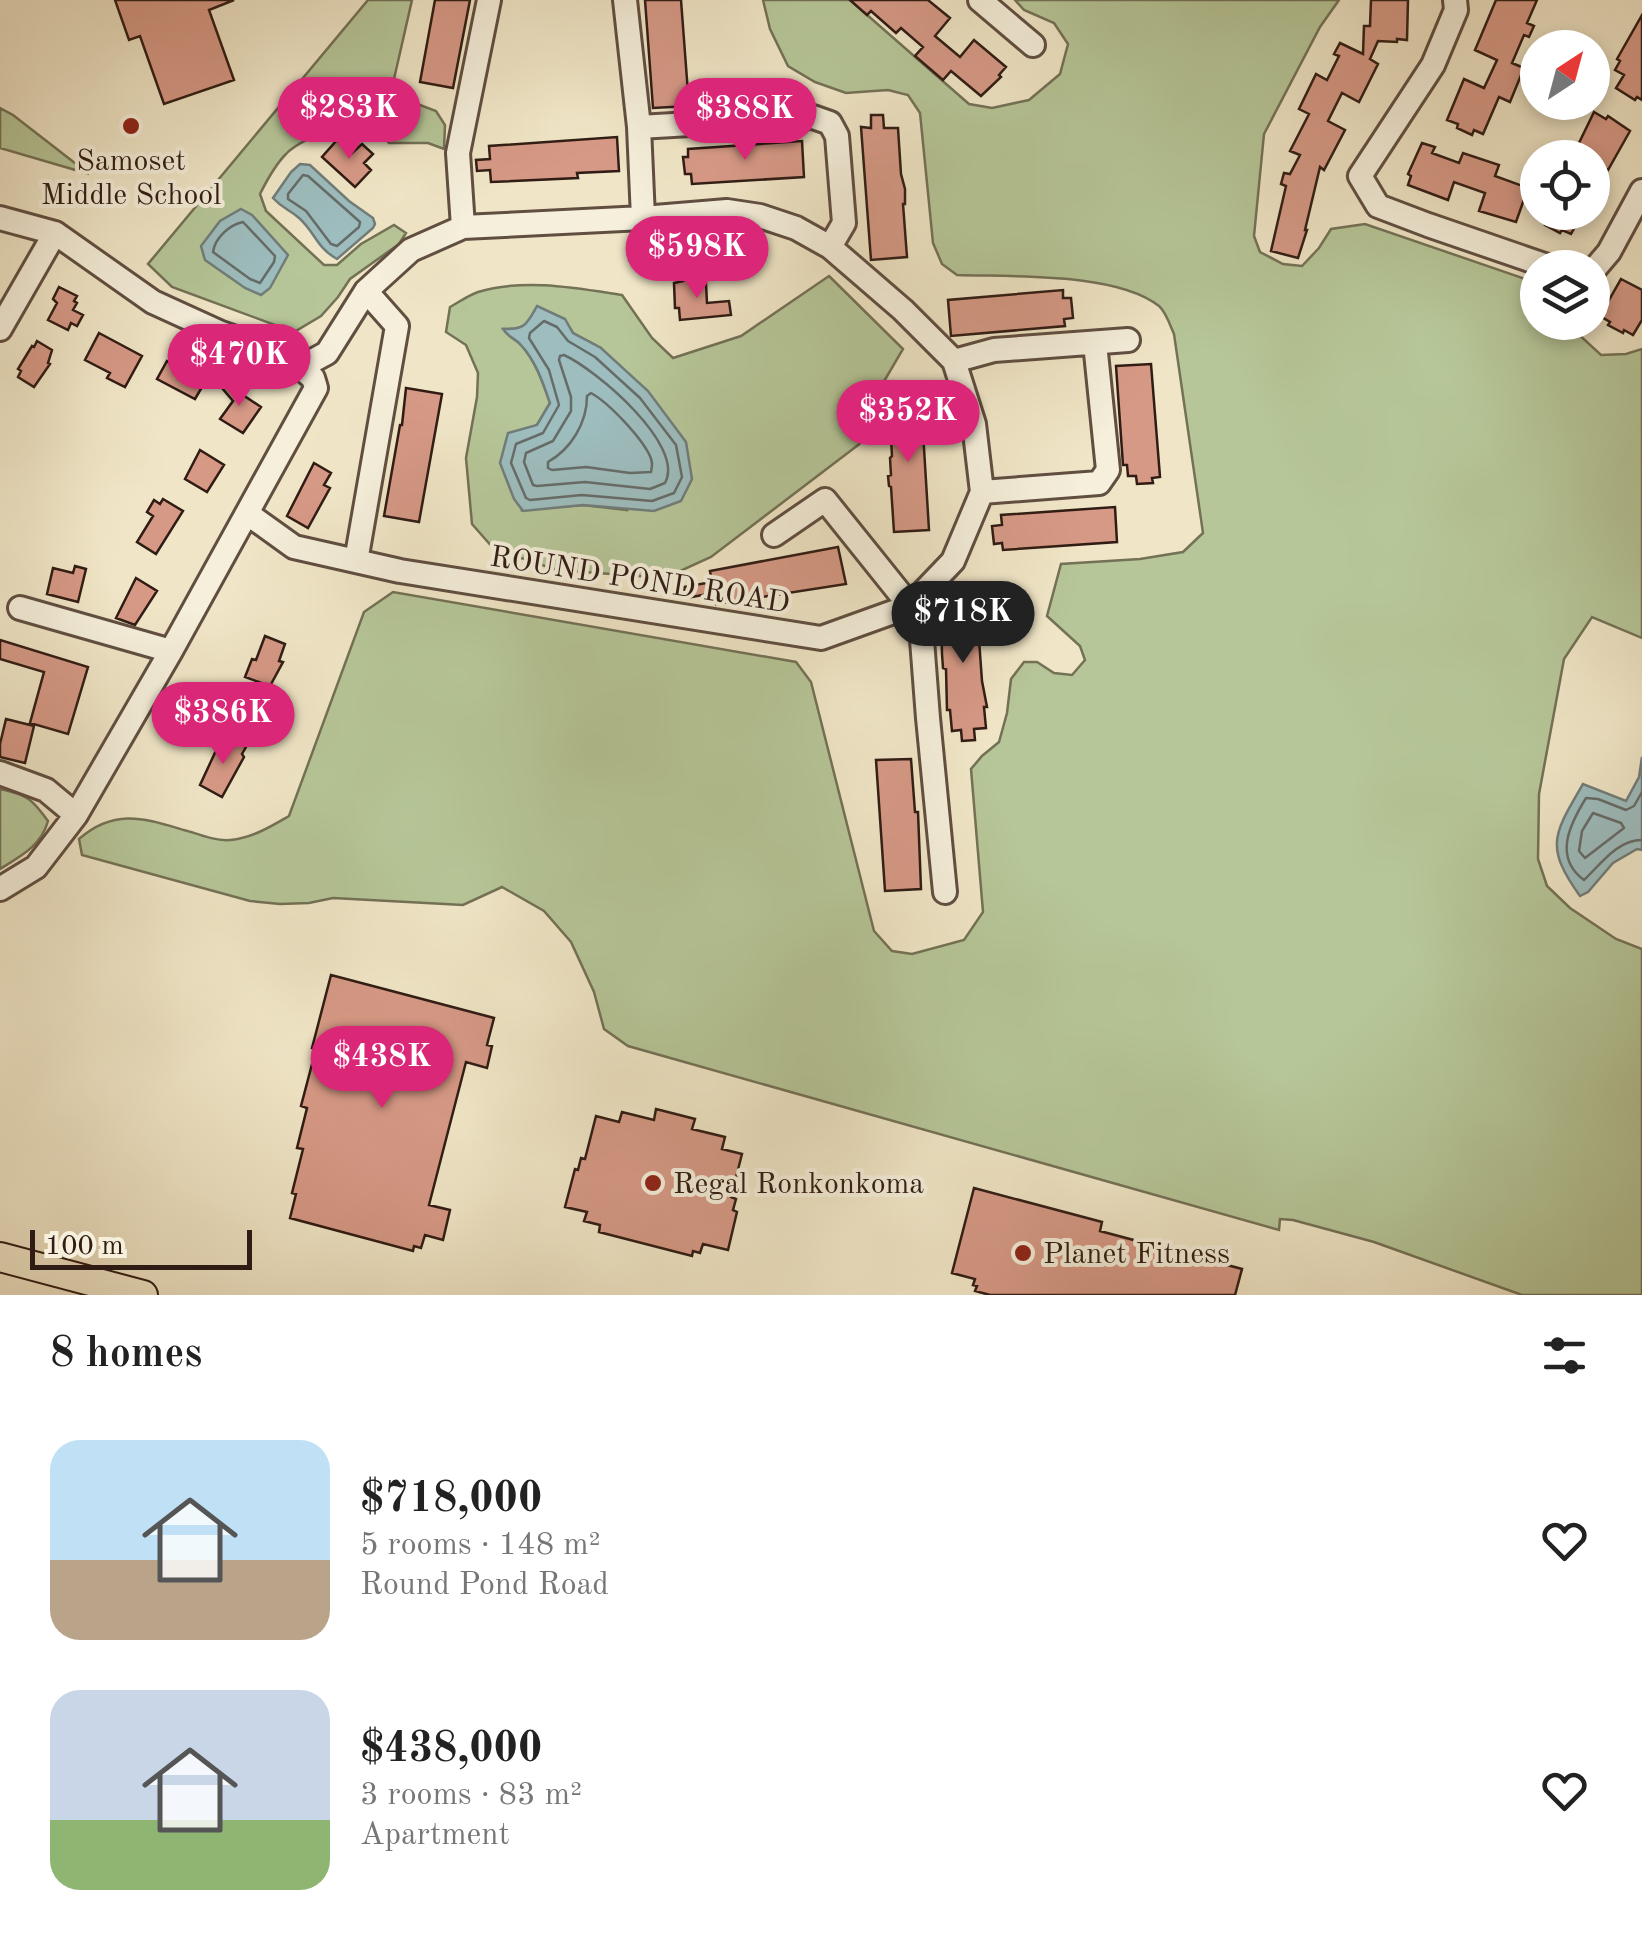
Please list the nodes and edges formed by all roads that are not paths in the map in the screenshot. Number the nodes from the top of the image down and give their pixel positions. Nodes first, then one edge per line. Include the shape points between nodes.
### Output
1 (488, 0) edge
2 (624, 0) edge
3 (980, 0) edge
4 (1455, 0) edge
5 (1034, 45) dead end
6 (638, 126) junction
7 (1642, 191) edge
8 (0, 218) edge
9 (643, 218) junction
10 (463, 227) junction
11 (56, 233) junction
12 (830, 247) junction
13 (1610, 250) edge
14 (1520, 257) edge
15 (366, 291) junction
16 (0, 330) edge
17 (1128, 340) dead end
18 (1095, 343) junction
19 (954, 361) junction
20 (301, 366) junction
21 (982, 492) junction
22 (248, 514) junction
23 (774, 534) dead end
24 (356, 561) junction
25 (910, 606) junction
26 (20, 608) dead end
27 (172, 652) junction
28 (0, 773) edge
29 (76, 815) junction
30 (0, 890) edge
31 (945, 892) dead end
32 (0, 1257) edge
33 (73, 1286) edge
34 (143, 1295) edge

1 - 10 street via 458,152
2 - 6 street
3 - 5 street
4 - 14 street via 1433,65 1360,176 1378,206
6 - 9 street
6 - 12 street via 813,117 830,122 837,136 844,223
7 - 13 street
8 - 11 street
9 - 10 street, ROUND POND ROAD
9 - 12 street, ROUND POND ROAD via 727,211 760,216
10 - 15 street, ROUND POND ROAD via 411,250
11 - 16 street
11 - 20 street via 153,302
12 - 19 street, ROUND POND ROAD
15 - 20 street, ROUND POND ROAD via 327,352
15 - 24 street via 398,326
17 - 18 street
18 - 19 street via 994,350
18 - 21 street via 1108,470 1100,483
19 - 21 street, ROUND POND ROAD via 974,424
20 - 22 street via 316,388
21 - 25 street, ROUND POND ROAD via 953,561
22 - 24 street, ROUND POND ROAD via 294,547
22 - 27 street
23 - 25 street via 825,500
24 - 25 street, ROUND POND ROAD via 821,638
25 - 31 street via 922,626
26 - 27 street
27 - 29 street
28 - 29 street via 46,790
29 - 30 street via 36,867
32 - 33 main road
33 - 34 main road

